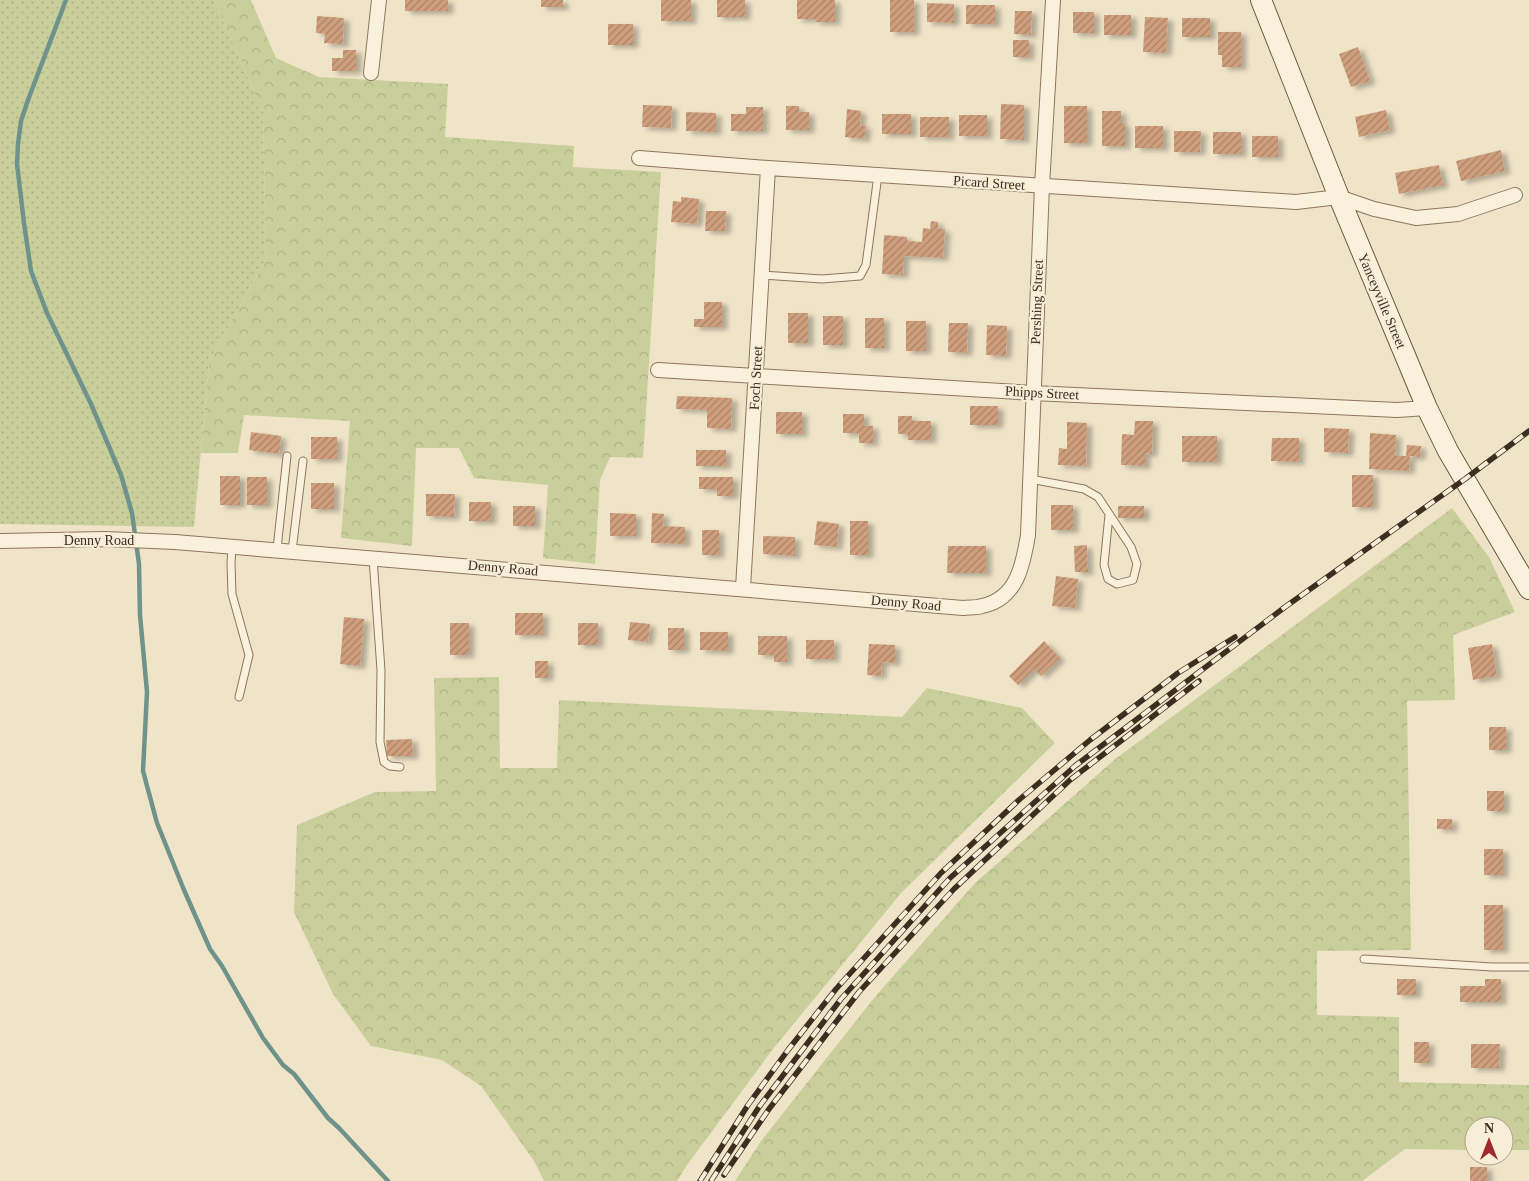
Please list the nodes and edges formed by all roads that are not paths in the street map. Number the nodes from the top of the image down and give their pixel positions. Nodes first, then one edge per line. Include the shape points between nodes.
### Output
1 (379, 0) edge
2 (1052, 0) edge
3 (1260, 0) edge
4 (371, 73) dead end
5 (639, 158) dead end
6 (768, 168) junction
7 (878, 175) junction
8 (1042, 186) junction
9 (1515, 195) dead end
10 (1339, 197) junction
11 (762, 275) junction
12 (658, 370) dead end
13 (756, 376) junction
14 (1033, 393) junction
15 (1427, 408) junction
16 (287, 456) dead end
17 (304, 461) dead end
18 (1030, 479) junction
19 (1109, 515) junction
20 (0, 541) edge
21 (233, 546) junction
22 (277, 549) junction
23 (292, 550) junction
24 (373, 558) junction
25 (743, 588) junction
26 (1529, 589) edge
27 (1003, 598) joint
28 (239, 697) dead end
29 (400, 767) dead end
30 (1364, 959) dead end
31 (1529, 967) edge

1 - 4 street
2 - 8 street, Pershing Street
3 - 10 main road, Yanceyville Street
5 - 6 street, Picard Street
6 - 7 street, Picard Street
6 - 11 street, Foch Street
7 - 8 street, Picard Street
7 - 11 lane via 866,265 860,276
8 - 10 street, Picard Street via 1296,202
8 - 14 street, Pershing Street
9 - 10 street via 1458,214 1416,218
10 - 15 main road, Yanceyville Street
11 - 13 street, Foch Street
12 - 13 street, Phipps Street
13 - 14 street, Phipps Street
13 - 25 street, Foch Street
14 - 15 street, Phipps Street via 1397,410
14 - 18 street, Pershing Street
15 - 26 main road, Yanceyville Street via 1448,451
16 - 22 lane
17 - 23 lane
18 - 19 lane via 1084,490 1098,497
18 - 27 street, Pershing Street via 1024,563
19 - 19 lane via 1131,547 1137,564 1133,580 1117,584 1108,579 1104,565
20 - 21 street, Denny Road via 105,539
21 - 22 street, Denny Road
21 - 28 lane via 232,594 249,655
22 - 23 street, Denny Road
23 - 24 street, Denny Road
24 - 25 street, Denny Road
24 - 29 lane via 381,670 380,742 384,762
25 - 27 street, Denny Road via 963,608 983,606
30 - 31 lane

